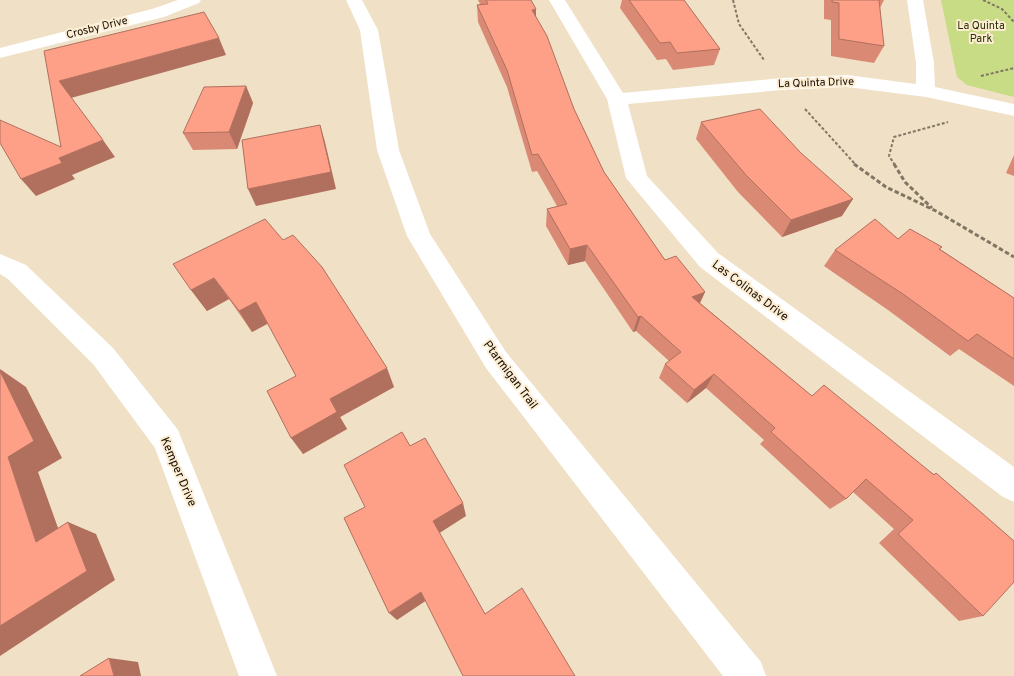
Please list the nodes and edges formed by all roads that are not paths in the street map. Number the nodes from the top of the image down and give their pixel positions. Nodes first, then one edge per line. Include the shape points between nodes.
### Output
1 (193, 0) edge
2 (354, 0) edge
3 (557, 0) edge
4 (915, 0) edge
5 (0, 53) edge
6 (926, 91) junction
7 (616, 99) junction
8 (1014, 110) edge
9 (0, 263) edge
10 (1014, 486) edge
11 (258, 676) edge
12 (747, 676) edge

1 - 5 street, Crosby Drive via 158,13
2 - 12 street, Ptarmigan Trail via 369,30 388,150 419,236 496,360
3 - 7 street, Las Colinas Drive
4 - 6 street
6 - 7 street, La Quinta Drive via 847,81
6 - 8 street, La Quinta Drive
7 - 10 street, Las Colinas Drive via 637,178 709,260
9 - 11 street, Kemper Drive via 17,272 104,356 166,440

